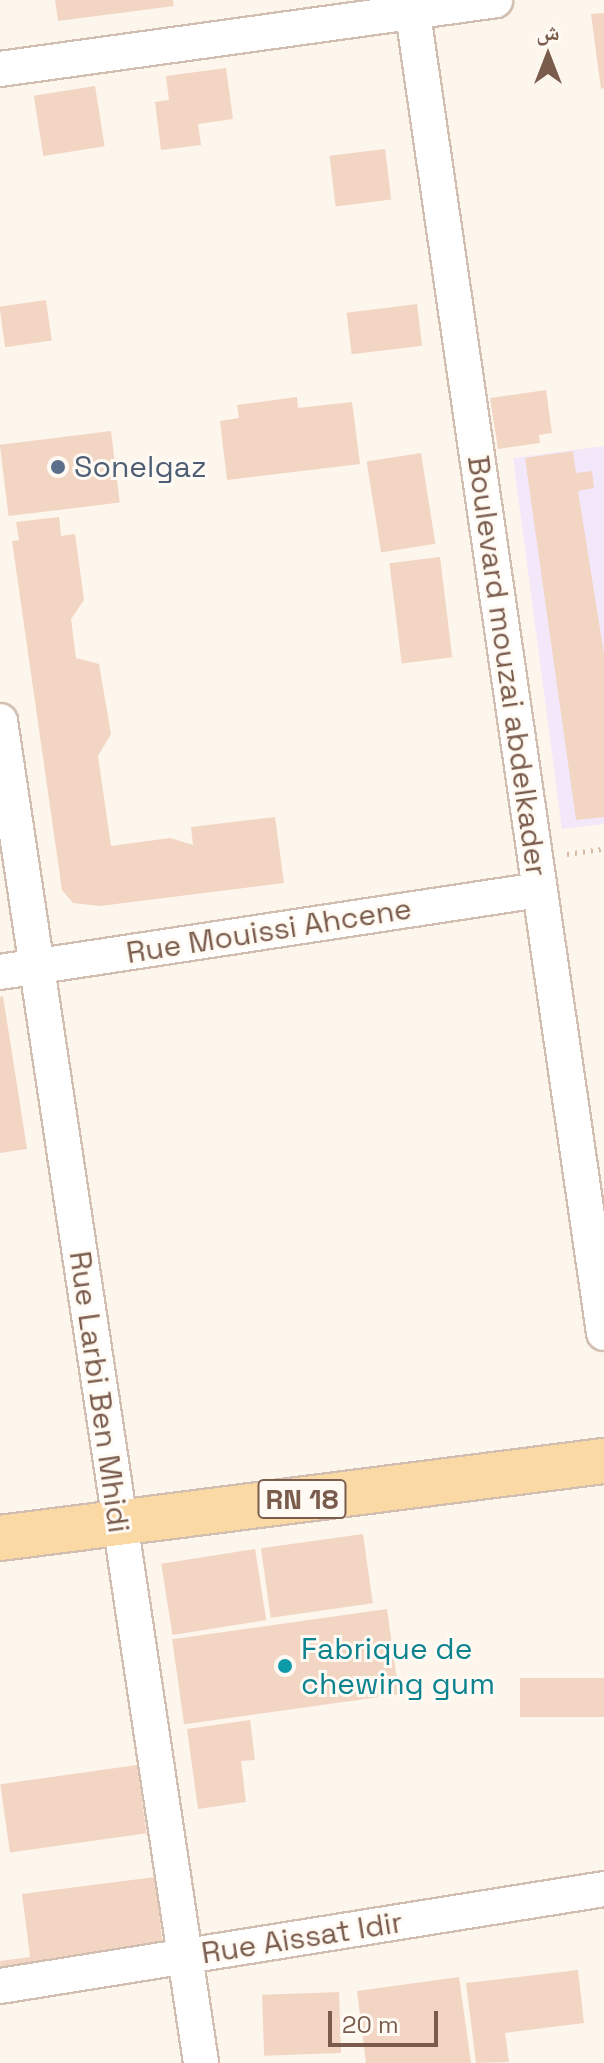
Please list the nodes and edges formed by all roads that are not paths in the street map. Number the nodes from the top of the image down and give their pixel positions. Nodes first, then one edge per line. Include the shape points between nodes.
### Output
1 (495, 0) edge
2 (412, 5) edge
3 (0, 69) edge
4 (0, 721) edge
5 (539, 890) junction
6 (38, 966) junction
7 (0, 972) edge
8 (604, 1333) edge
9 (604, 1461) edge
10 (117, 1522) junction
11 (0, 1538) edge
12 (604, 1889) edge
13 (184, 1956) junction
14 (0, 1986) edge
15 (201, 2063) edge

1 - 2 street
2 - 3 street
2 - 5 street, Boulevard mouzai abdelkader
4 - 6 street, Rue Larbi Ben Mhidi
5 - 6 street, Rue Mouissi Ahcene
5 - 8 street, Boulevard mouzai abdelkader
6 - 7 street, Rue Mouissi Ahcene
6 - 10 street, Rue Larbi Ben Mhidi
9 - 10 main road, RN 18
10 - 11 main road, RN 18
10 - 13 street, Rue Larbi Ben Mhidi
12 - 13 street, Rue Aissat Idir
13 - 14 street, Rue Aissat Idir
13 - 15 street, Rue Larbi Ben Mhidi

